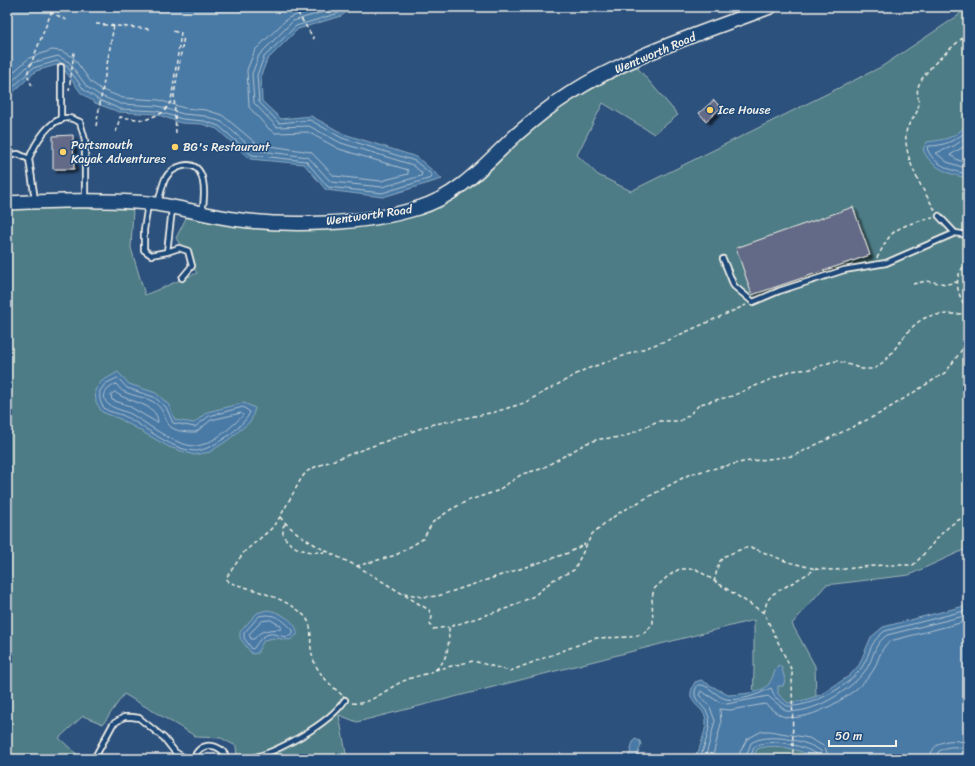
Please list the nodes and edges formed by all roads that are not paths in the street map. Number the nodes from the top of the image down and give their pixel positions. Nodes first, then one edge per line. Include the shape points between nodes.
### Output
1 (770, 7) edge
2 (61, 67) dead end
3 (61, 120) junction
4 (7, 156) edge
5 (29, 159) junction
6 (85, 201) junction
7 (7, 202) edge
8 (35, 202) junction
9 (153, 204) junction
10 (172, 207) junction
11 (202, 213) junction
12 (939, 216) road end
13 (955, 233) junction
14 (968, 235) edge
15 (168, 252) junction
16 (723, 259) dead end
17 (182, 278) dead end
18 (345, 700) road end
19 (94, 759) edge
20 (186, 759) edge
21 (194, 759) edge
22 (227, 759) edge
23 (247, 759) edge

1 - 11 main road, Wentworth Road via 644,57 586,84 534,119 456,191 418,208 356,220 292,224 251,222
2 - 3 lane
3 - 5 lane via 57,120 34,145
3 - 6 lane via 68,118 80,122 83,127
4 - 5 lane via 18,154
5 - 8 lane
6 - 8 main road, Wentworth Road
6 - 9 main road, Wentworth Road
7 - 8 main road, Wentworth Road
9 - 10 main road, Wentworth Road
9 - 11 lane via 170,172 186,165 196,167 200,173 205,197
9 - 15 lane via 144,230 144,250 150,255
10 - 11 main road, Wentworth Road
10 - 15 lane
12 - 13 lane
13 - 14 lane
13 - 16 lane via 886,263 844,270 753,302 734,286
15 - 17 lane via 178,248 188,251 192,266
18 - 23 lane via 328,719 270,752
19 - 20 lane via 113,724 124,717 132,716 139,718
21 - 22 lane via 197,751 212,745 222,750

